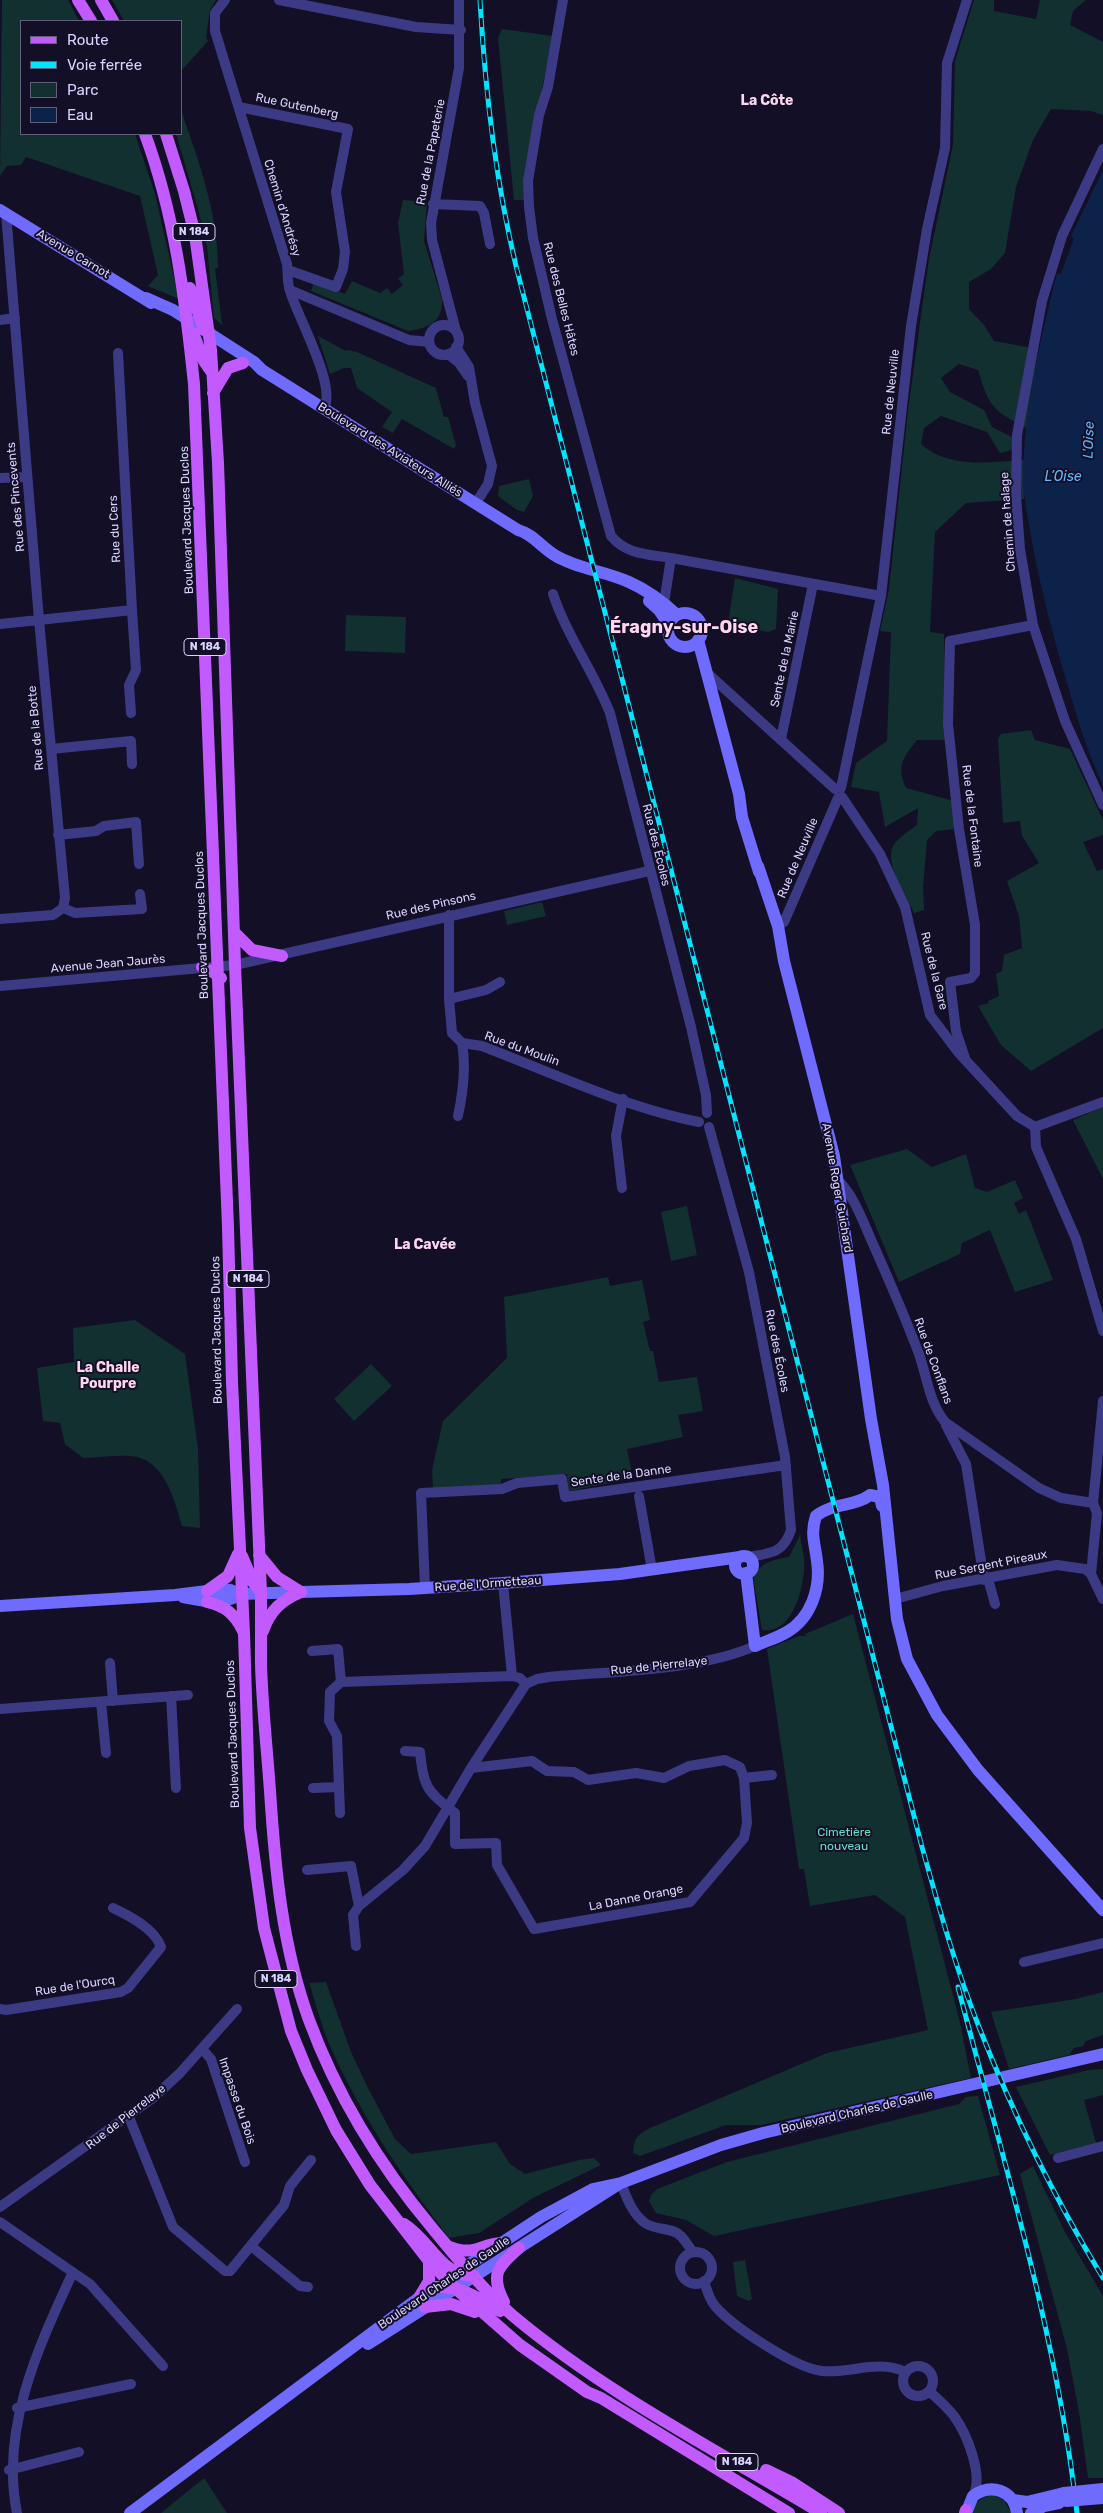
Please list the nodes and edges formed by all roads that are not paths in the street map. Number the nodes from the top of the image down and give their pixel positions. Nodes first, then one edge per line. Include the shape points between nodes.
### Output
1 (78, 0) edge
2 (101, 0) edge
3 (225, 0) edge
4 (279, 0) edge
5 (460, 0) edge
6 (563, 0) edge
7 (967, 0) edge
8 (90, 20) edge
9 (112, 20) edge
10 (461, 30) junction
11 (239, 107) junction
12 (145, 135) edge
13 (166, 135) edge
14 (1103, 149) edge
15 (433, 204) junction
16 (3, 212) edge
17 (490, 244) dead end
18 (288, 270) junction
19 (182, 278) junction
20 (290, 290) junction
21 (449, 306) junction
22 (15, 318) junction
23 (0, 320) edge
24 (439, 326) junction
25 (199, 331) junction
26 (456, 331) junction
27 (429, 342) junction
28 (452, 351) junction
29 (118, 353) dead end
30 (243, 363) junction
31 (262, 370) junction
32 (210, 371) junction
33 (213, 393) junction
34 (324, 408) junction
35 (27, 477) junction
36 (0, 478) edge
37 (476, 503) junction
38 (518, 530) junction
39 (671, 558) junction
40 (813, 584) junction
41 (553, 594) dead end
42 (881, 596) junction
43 (664, 603) junction
44 (132, 610) junction
45 (677, 615) junction
46 (39, 620) junction
47 (0, 624) edge
48 (669, 625) junction
49 (1034, 625) junction
50 (694, 643) junction
51 (705, 671) junction
52 (130, 713) dead end
53 (781, 739) junction
54 (51, 749) junction
55 (132, 764) dead end
56 (839, 793) junction
57 (1103, 804) edge
58 (58, 835) junction
59 (756, 860) junction
60 (139, 864) dead end
61 (650, 871) junction
62 (140, 894) dead end
63 (767, 907) junction
64 (63, 908) junction
65 (449, 915) junction
66 (0, 919) edge
67 (778, 925) junction
68 (216, 926) junction
69 (234, 932) junction
70 (282, 956) junction
71 (784, 961) junction
72 (235, 965) junction
73 (202, 967) joint
74 (218, 970) junction
75 (500, 982) dead end
76 (0, 986) edge
77 (449, 999) junction
78 (237, 1007) junction
79 (462, 1043) junction
80 (965, 1058) junction
81 (623, 1099) junction
82 (1103, 1102) edge
83 (707, 1113) junction
84 (458, 1116) dead end
85 (699, 1122) junction
86 (709, 1127) junction
87 (1035, 1127) junction
88 (838, 1180) junction
89 (622, 1188) dead end
90 (1103, 1331) edge
91 (1103, 1401) edge
92 (945, 1422) junction
93 (786, 1465) junction
94 (640, 1496) dead end
95 (876, 1498) junction
96 (1094, 1502) junction
97 (239, 1552) junction
98 (259, 1555) junction
99 (743, 1564) junction
100 (652, 1570) junction
101 (1091, 1574) junction
102 (986, 1580) junction
103 (503, 1584) junction
104 (425, 1588) junction
105 (301, 1592) junction
106 (261, 1593) junction
107 (242, 1594) junction
108 (207, 1596) junction
109 (895, 1599) junction
110 (1103, 1599) edge
111 (995, 1604) dead end
112 (0, 1606) edge
113 (244, 1633) junction
114 (262, 1635) junction
115 (755, 1646) junction
116 (312, 1651) dead end
117 (110, 1663) dead end
118 (512, 1676) junction
119 (341, 1682) junction
120 (526, 1684) junction
121 (188, 1695) dead end
122 (170, 1696) junction
123 (114, 1701) junction
124 (101, 1702) junction
125 (0, 1709) edge
126 (404, 1751) dead end
127 (106, 1752) dead end
128 (470, 1768) junction
129 (772, 1775) dead end
130 (744, 1778) junction
131 (339, 1787) junction
132 (176, 1788) dead end
133 (313, 1788) dead end
134 (448, 1807) junction
135 (340, 1813) dead end
136 (307, 1870) dead end
137 (359, 1906) junction
138 (113, 1908) dead end
139 (1103, 1910) edge
140 (1103, 1943) edge
141 (356, 1946) dead end
142 (1024, 1962) dead end
143 (0, 2008) edge
144 (237, 2010) dead end
145 (202, 2049) junction
146 (1101, 2056) edge
147 (130, 2117) junction
148 (1103, 2146) edge
149 (1058, 2158) dead end
150 (311, 2160) dead end
151 (245, 2162) dead end
152 (620, 2183) junction
153 (0, 2207) edge
154 (395, 2219) junction
155 (0, 2222) edge
156 (502, 2243) junction
157 (251, 2246) junction
158 (447, 2246) junction
159 (519, 2248) junction
160 (693, 2252) junction
161 (429, 2260) junction
162 (72, 2274) junction
163 (459, 2277) junction
164 (704, 2281) junction
165 (308, 2287) dead end
166 (423, 2302) junction
167 (510, 2313) junction
168 (488, 2319) junction
169 (163, 2366) dead end
170 (905, 2372) junction
171 (131, 2384) dead end
172 (929, 2391) junction
173 (17, 2408) junction
174 (682, 2429) junction
175 (79, 2452) dead end
176 (9, 2470) junction
177 (977, 2474) junction
178 (1103, 2488) edge
179 (993, 2489) junction
180 (973, 2496) junction
181 (1065, 2497) junction
182 (1103, 2498) edge
183 (1012, 2500) junction
184 (966, 2512) edge
185 (17, 2513) edge
186 (130, 2513) edge
187 (789, 2513) edge
188 (821, 2513) edge
189 (839, 2513) edge
190 (1017, 2513) edge
191 (1032, 2513) edge

1 - 8 main road
2 - 9 main road
3 - 11 street, Chemin d'Andrésy via 215,13 215,31
4 - 10 street via 416,27
5 - 10 street, Rue de la Papeterie
6 - 39 street, Rue des Belles Hâtes via 528,181 533,238 611,536 627,551
7 - 42 street, Rue de Neuville via 947,63 945,148 911,326
10 - 15 street, Rue de la Papeterie via 459,68
11 - 18 street, Chemin d'Andrésy
11 - 18 street, Rue Gutenberg via 348,129 336,192 345,252 336,287
12 - 19 main road, N 184 via 170,214
13 - 25 main road, Boulevard Jacques Duclos / N 184 via 195,235
14 - 49 street, Chemin de halage via 1062,236 1042,301 1017,434 1016,496 1020,549
15 - 17 street via 480,206
15 - 21 street, Rue de la Papeterie via 431,232
16 - 22 street, Rue des Pincevents
16 - 25 main road, Avenue Carnot via 146,298 166,315
18 - 20 street, Chemin d'Andrésy
19 - 25 main road, N 184
19 - 25 main road, N 184 via 192,293
20 - 27 street via 409,340
20 - 34 street, Chemin d'Andrésy via 308,331 325,385 328,398
21 - 24 street
21 - 26 street, Rue de la Papeterie
22 - 23 street
22 - 35 street, Rue des Pincevents
24 - 26 street via 448,325
24 - 27 street via 431,332
25 - 30 main road, Boulevard des Aviateurs Alliés
25 - 31 main road, Boulevard des Aviateurs Alliés via 254,362
25 - 32 main road, Boulevard Jacques Duclos / N 184
25 - 32 main road, N 184 via 204,361
25 - 68 main road, Boulevard Jacques Duclos / N 184 via 198,437
26 - 28 street via 458,339
27 - 28 street via 438,353
28 - 37 street via 467,360 492,466 488,484
29 - 44 street, Rue du Cers
30 - 31 main road, Boulevard des Aviateurs Alliés
30 - 33 main road via 228,368
31 - 34 main road, Boulevard des Aviateurs Alliés
32 - 33 main road, Boulevard Jacques Duclos / N 184
33 - 69 main road, Boulevard Jacques Duclos / N 184 via 219,481
34 - 37 main road, Boulevard des Aviateurs Alliés
35 - 36 street
35 - 46 street, Rue des Pincevents
37 - 38 main road, Boulevard des Aviateurs Alliés
38 - 43 main road, Boulevard des Aviateurs Alliés via 529,534 563,560 630,582
38 - 48 main road, Boulevard des Aviateurs Alliés via 523,540 558,564 612,581 642,596 659,610
39 - 40 street, Rue des Belles Hâtes
39 - 43 street
40 - 42 street, Rue des Belles Hâtes
40 - 53 street, Sente de la Mairie
41 - 61 street, Rue des Écoles via 610,713
42 - 56 street, Rue de Neuville
43 - 45 main road, Boulevard des Aviateurs Alliés
44 - 46 street
44 - 52 street, Rue du Cers via 136,670 129,685
45 - 48 main road
45 - 50 main road via 688,613 698,619 702,630
46 - 47 street
46 - 54 street, Rue de la Botte
48 - 50 main road via 671,640 680,646
49 - 57 street, Chemin de halage via 1065,722
49 - 80 street, Rue de la Fontaine via 950,641 948,724 959,830 976,941 975,973 971,978 950,982 956,1031
50 - 51 main road, Avenue Roger Guichard
51 - 53 street, Rue de la Gare
51 - 59 main road, Avenue Roger Guichard
53 - 56 street, Rue de la Gare
54 - 55 street via 131,741
54 - 58 street, Rue de la Botte
56 - 67 street, Rue de Neuville via 784,922
56 - 80 street, Rue de la Gare via 880,854 905,907 930,1015
58 - 60 street via 136,822
58 - 64 street, Rue de la Botte via 65,898
59 - 63 main road, Avenue Roger Guichard
59 - 67 main road, Avenue Roger Guichard
61 - 65 street, Rue des Pinsons
61 - 83 street, Rue des Écoles via 691,1027
62 - 64 street via 142,909 75,913
63 - 67 main road via 773,924
63 - 71 main road, Avenue Roger Guichard via 770,928
64 - 66 street via 52,914
65 - 70 street, Rue des Pinsons
65 - 77 street
67 - 71 main road, Avenue Roger Guichard
68 - 72 main road, N 184 via 222,932 227,952
68 - 74 main road, Boulevard Jacques Duclos / N 184
69 - 70 main road via 252,950
69 - 72 main road, Boulevard Jacques Duclos / N 184
70 - 72 street, Rue des Pinsons
71 - 88 main road, Avenue Roger Guichard via 829,1133
72 - 74 street, Rue des Pinsons
72 - 78 main road, Boulevard Jacques Duclos / N 184
73 - 74 main road
73 - 76 street, Avenue Jean Jaurès
74 - 78 main road, N 184 via 230,1000
74 - 97 main road, Boulevard Jacques Duclos / N 184
75 - 77 street via 486,990
77 - 79 street via 452,1033
78 - 98 main road, Boulevard Jacques Duclos / N 184
79 - 81 street, Rue du Moulin via 482,1046
79 - 84 street via 462,1100
80 - 87 street, Rue de la Gare via 1017,1116
81 - 85 street, Rue du Moulin
81 - 89 street via 616,1136
82 - 87 street
83 - 85 street via 701,1115
83 - 86 street via 713,1118
85 - 86 street via 702,1127
86 - 93 street, Rue des Écoles via 749,1272
87 - 90 street via 1036,1147 1076,1239
88 - 92 street, Rue de Conflans via 847,1189 868,1231 919,1356 934,1406
88 - 95 main road, Avenue Roger Guichard via 871,1419
91 - 96 street
92 - 96 street, Rue de Conflans via 1039,1488 1061,1498
92 - 102 street via 966,1464
93 - 99 street, Rue des Écoles via 791,1530 787,1542 781,1549
93 - 104 street, Sente de la Danne via 565,1497 562,1479 517,1483 502,1489 421,1493
94 - 100 street, Sente de la Danne
95 - 109 main road, Avenue Roger Guichard
95 - 109 main road, Avenue Roger Guichard via 891,1548
95 - 115 main road, Rue de Pierrelaye via 840,1505 816,1516 811,1530 818,1576 808,1610 787,1632
96 - 101 street via 1097,1513
97 - 106 main road, N 184
97 - 107 main road, Boulevard Jacques Duclos / N 184
97 - 108 main road via 228,1576
98 - 105 main road via 277,1577
98 - 106 main road, Boulevard Jacques Duclos / N 184
99 - 100 main road, Rue de l'Ormetteau via 714,1562
99 - 115 main road
100 - 103 main road, Rue de l'Ormetteau
101 - 102 street, Rue Sergent Pireaux via 1076,1566 1057,1565
101 - 110 street
102 - 109 street, Rue Sergent Pireaux via 943,1586
102 - 111 street
103 - 104 main road, Rue de l'Ormetteau
103 - 118 street
104 - 105 main road, Rue de l'Ormetteau
105 - 106 main road, Rue de l'Ormetteau
105 - 114 main road via 275,1608
106 - 107 main road, Rue de l'Ormetteau
106 - 114 main road, Boulevard Jacques Duclos / N 184
107 - 108 main road, Rue de l'Ormetteau via 230,1590
107 - 113 main road, Boulevard Jacques Duclos / N 184
107 - 114 main road, N 184
108 - 112 main road, Rue de l'Ormetteau
108 - 113 main road via 230,1612
109 - 139 main road, Avenue Roger Guichard via 900,1633 912,1670 937,1715 978,1770
113 - 154 main road, Boulevard Jacques Duclos / N 184 via 250,1828 273,1969 291,2031 322,2104 352,2158
114 - 158 main road, Boulevard Jacques Duclos / N 184 via 276,1875 284,1926 308,2018 353,2115 412,2204
115 - 120 street, Rue de Pierrelaye via 698,1663 549,1677
116 - 119 street via 338,1649
117 - 123 street
118 - 119 street
118 - 120 street
119 - 131 street via 330,1692 329,1721 337,1736
120 - 128 street
121 - 122 street
122 - 123 street
122 - 132 street
123 - 124 street
124 - 125 street
124 - 127 street
126 - 134 street via 420,1752 423,1779 429,1793
128 - 130 street via 532,1761 547,1771 574,1772 588,1780 636,1773 664,1778 689,1766 726,1760 740,1767
128 - 134 street
129 - 130 street
130 - 134 street, La Danne Orange via 747,1824 744,1838 690,1902 534,1929 497,1865 496,1843 456,1844 455,1813
131 - 133 street
131 - 135 street
134 - 137 street via 419,1852 403,1870
136 - 137 street via 351,1866
137 - 141 street via 353,1915
138 - 143 street, Rue de l'Ourcq via 148,1930 161,1947 128,1988 120,1992 6,2010
140 - 142 street
144 - 145 street, Rue de Pierrelaye
145 - 147 street, Rue de Pierrelaye
145 - 151 street, Impasse du Bois via 211,2059
146 - 152 main road, Boulevard Charles de Gaulle via 762,2133
147 - 153 street, Rue de Pierrelaye
147 - 157 street via 166,2214 176,2231 225,2271 230,2271
148 - 149 street
150 - 157 street via 290,2186 284,2205
152 - 156 main road, Boulevard Charles de Gaulle via 593,2189
152 - 159 main road, Boulevard Charles de Gaulle
152 - 160 street via 643,2222 681,2236
154 - 161 main road, Boulevard Jacques Duclos / N 184
154 - 163 main road via 418,2233
155 - 162 street
156 - 158 main road via 470,2252
156 - 163 main road, Boulevard Charles de Gaulle
157 - 165 street via 300,2286
158 - 163 main road, Boulevard Jacques Duclos / N 184
159 - 163 main road, Boulevard Charles de Gaulle
159 - 167 main road, N 184 via 503,2263 496,2276 498,2289
160 - 164 street via 702,2253 710,2260 710,2274
160 - 164 street via 681,2262 682,2273 693,2283
161 - 163 main road, Boulevard Jacques Duclos / N 184
161 - 166 main road via 429,2281
162 - 169 street via 96,2291
162 - 173 street via 28,2370
163 - 166 main road, Boulevard Charles de Gaulle
163 - 166 main road, Boulevard Charles de Gaulle via 434,2287
163 - 167 main road, N 184
163 - 167 main road, N 184 via 477,2296 501,2312
163 - 168 main road, N 184
164 - 170 street via 714,2305 734,2324 807,2367 823,2371 885,2366
166 - 168 main road via 451,2304 470,2309
166 - 186 main road, Boulevard Charles de Gaulle via 278,2403
167 - 174 main road, N 184 via 585,2369
168 - 187 main road, N 184 via 587,2392
170 - 172 street via 903,2386 909,2394 918,2396
170 - 172 street via 918,2366 927,2369 933,2377
171 - 173 street
172 - 177 street via 962,2429
173 - 176 street
174 - 188 main road, N 184
174 - 189 main road via 695,2428
175 - 176 street
176 - 185 street
177 - 179 street
177 - 180 street via 978,2483
178 - 181 main road, bridge
179 - 180 main road
179 - 183 main road via 1005,2493
180 - 184 main road
181 - 182 main road, bridge
181 - 183 main road via 1027,2502
181 - 191 main road
183 - 190 main road

